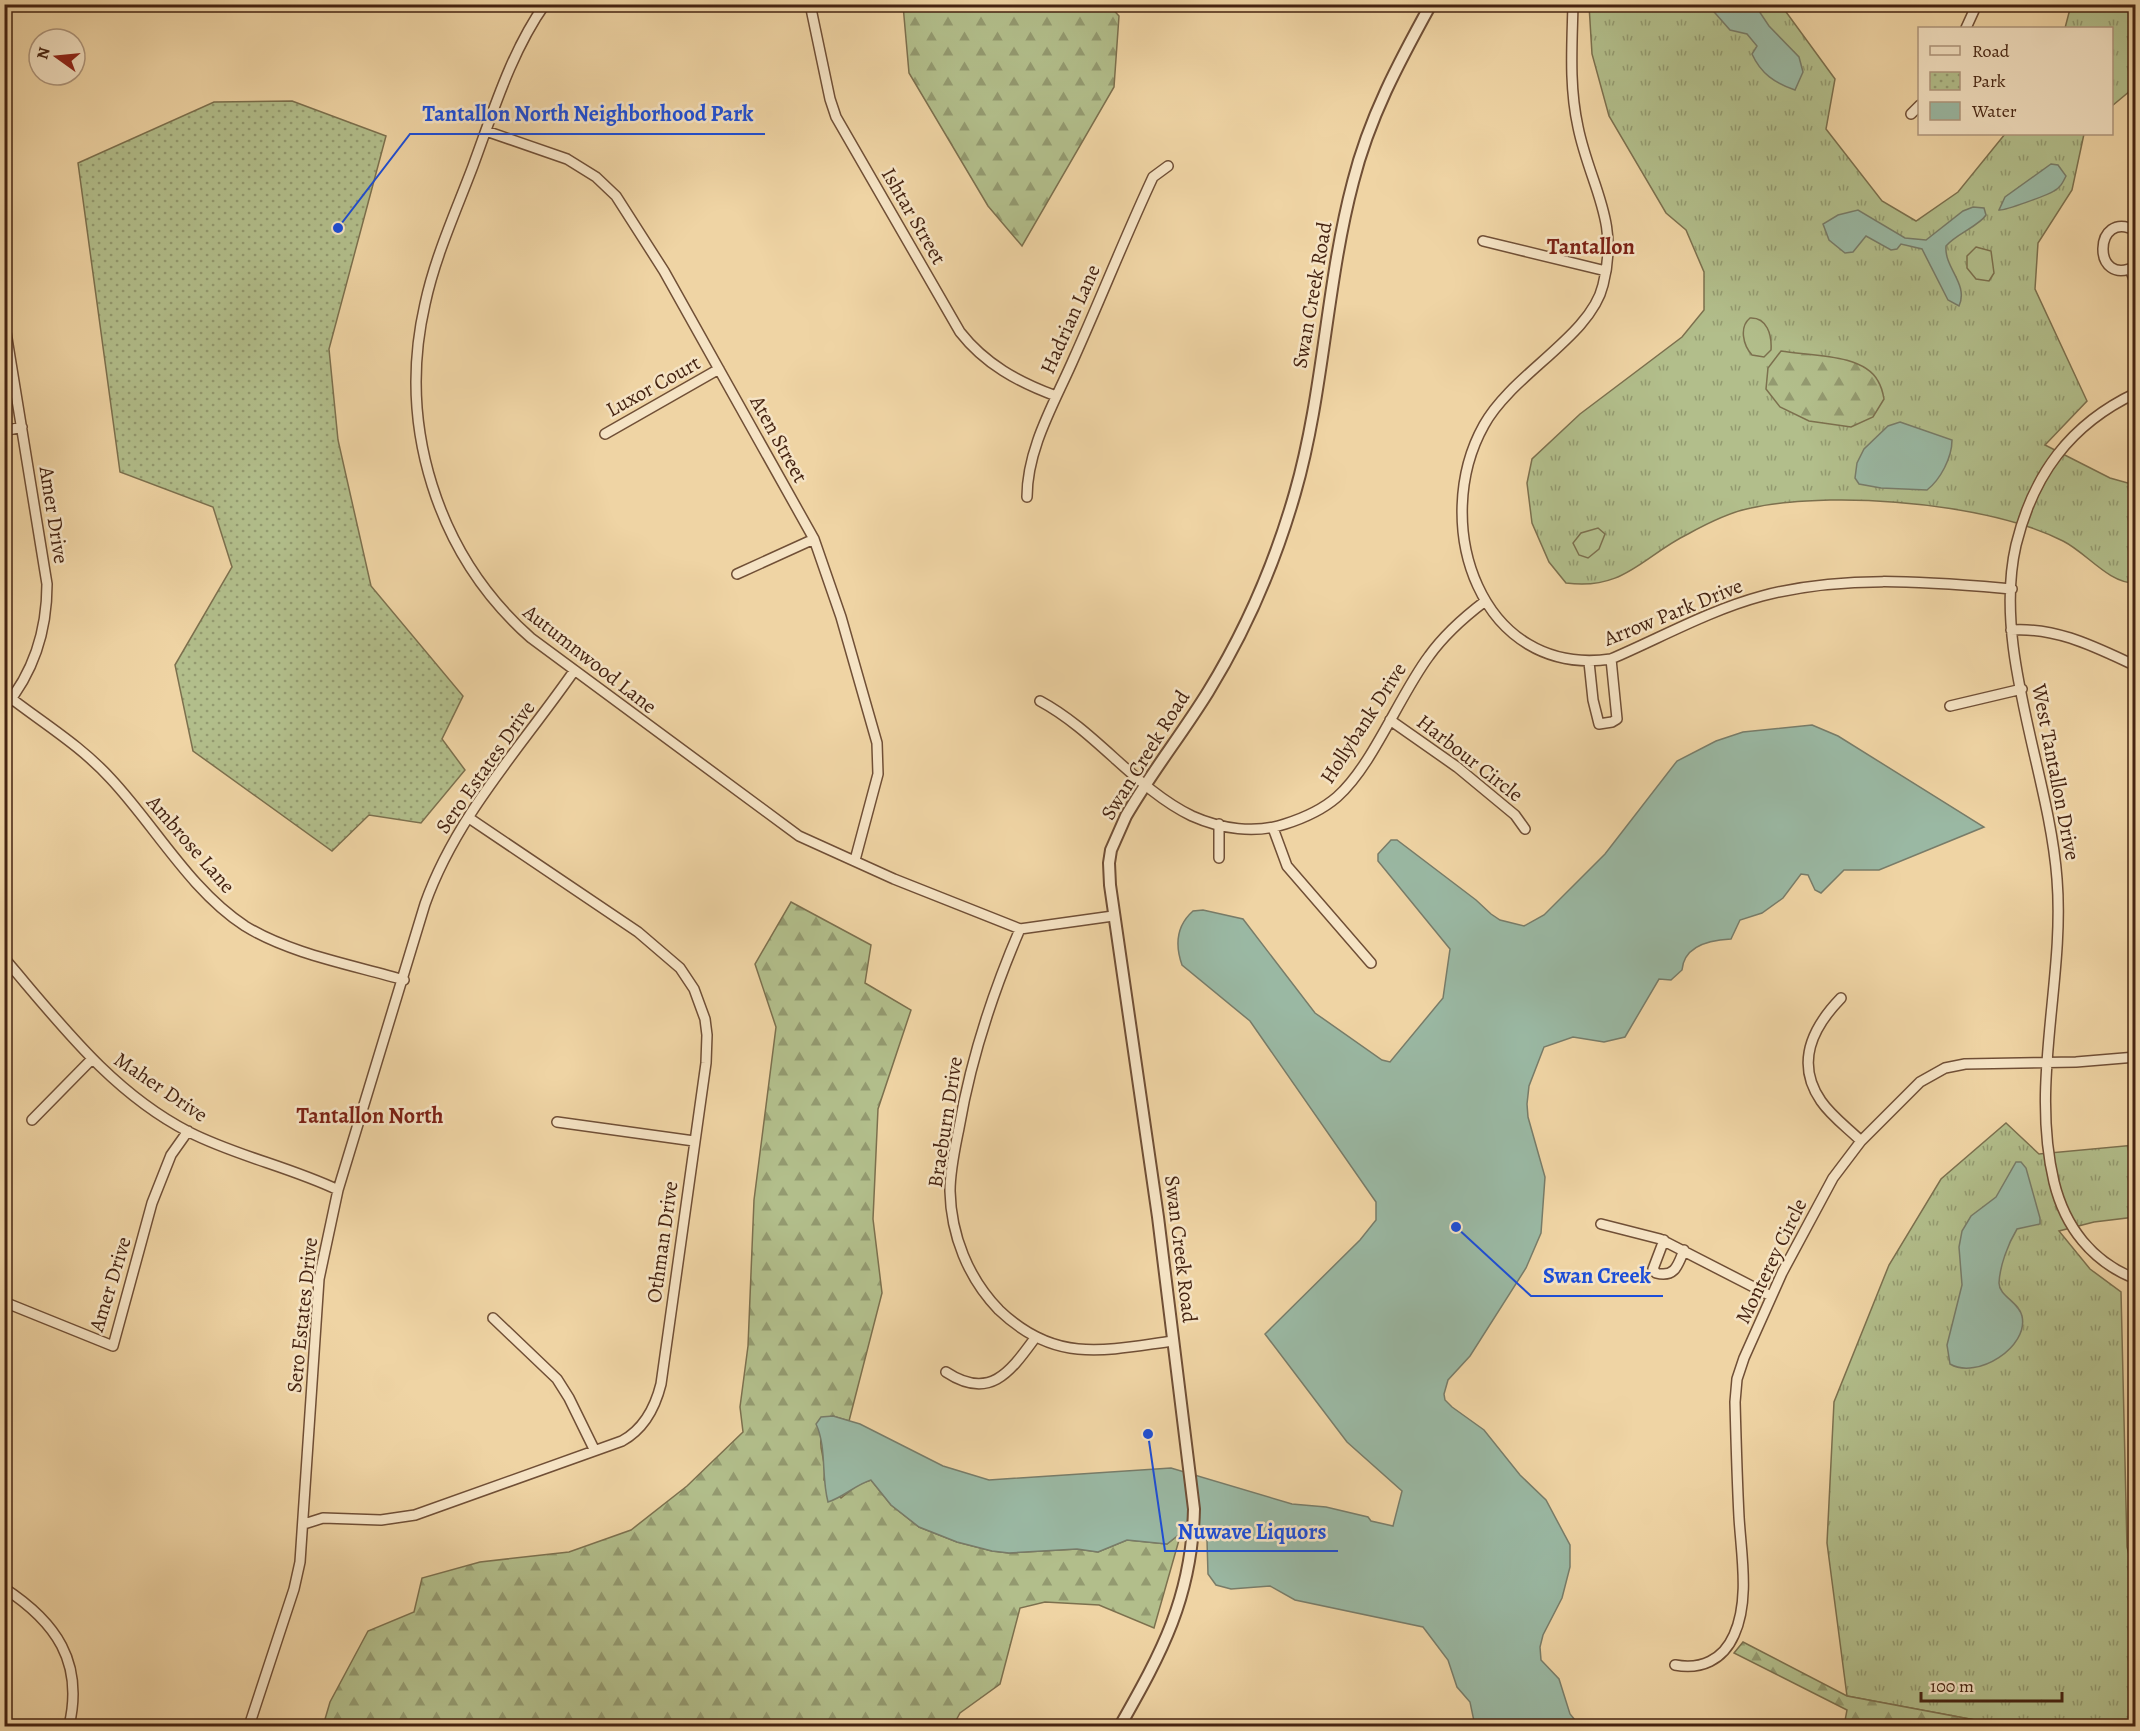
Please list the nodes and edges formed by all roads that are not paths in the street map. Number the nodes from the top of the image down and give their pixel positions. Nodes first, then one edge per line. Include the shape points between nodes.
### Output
1 (545, 4) edge
2 (810, 4) edge
3 (1431, 4) edge
4 (1572, 4) edge
5 (1977, 4) edge
6 (1966, 27) edge
7 (1918, 107) edge
8 (1911, 114) dead end
9 (486, 131) junction
10 (1168, 166) dead end
11 (2136, 231) edge
12 (1484, 241) dead end
13 (2133, 268) edge
14 (1606, 271) junction
15 (2136, 285) edge
16 (4, 320) edge
17 (719, 369) junction
18 (2136, 393) edge
19 (1056, 396) junction
20 (22, 428) junction
21 (4, 431) edge
22 (605, 434) dead end
23 (1027, 497) dead end
24 (814, 539) junction
25 (737, 574) dead end
26 (2012, 589) junction
27 (1484, 602) junction
28 (2011, 630) junction
29 (1611, 659) junction
30 (1589, 662) junction
31 (2136, 666) edge
32 (574, 671) junction
33 (2022, 689) junction
34 (12, 699) junction
35 (1040, 701) dead end
36 (1950, 706) dead end
37 (4, 708) edge
38 (1390, 720) junction
39 (1147, 784) junction
40 (469, 818) junction
41 (1219, 825) junction
42 (1273, 828) junction
43 (1525, 829) dead end
44 (1218, 858) dead end
45 (855, 860) junction
46 (1113, 916) junction
47 (1020, 929) junction
48 (4, 958) edge
49 (1371, 963) dead end
50 (404, 980) junction
51 (1841, 998) dead end
52 (2136, 1057) edge
53 (91, 1060) junction
54 (2046, 1062) junction
55 (32, 1120) dead end
56 (557, 1122) dead end
57 (188, 1131) junction
58 (694, 1141) junction
59 (1860, 1141) junction
60 (338, 1190) junction
61 (1601, 1224) dead end
62 (1664, 1240) junction
63 (1684, 1250) junction
64 (2136, 1279) edge
65 (1771, 1296) junction
66 (4, 1302) edge
67 (493, 1318) dead end
68 (1035, 1338) junction
69 (1173, 1341) junction
70 (946, 1372) dead end
71 (594, 1449) junction
72 (304, 1524) junction
73 (4, 1588) edge
74 (1675, 1665) dead end
75 (69, 1726) edge
76 (249, 1726) edge
77 (1120, 1726) edge

1 - 9 street, Autumnwood Lane via 520,48
2 - 19 street, Ishtar Street via 836,117 960,332 996,366 1031,387
3 - 39 street, Swan Creek Road via 1382,98 1353,181 1305,452 1278,546 1225,662
4 - 14 street, Arrow Park Drive via 1572,88 1581,141 1609,227
5 - 6 street
7 - 8 street
9 - 17 street, Aten Street via 567,159 604,184 642,234
9 - 32 street, Autumnwood Lane via 437,263 423,315 415,390 424,461 450,532 485,591 531,638
10 - 19 street, Hadrian Lane via 1158,171 1149,186
11 - 13 street via 2127,227 2113,230 2101,247 2110,266
12 - 14 street
13 - 15 street
14 - 27 street, Arrow Park Drive via 1603,288 1587,316 1501,398 1472,449 1462,513 1469,558
16 - 20 street, Amer Drive
17 - 22 street, Luxor Court
17 - 24 street, Aten Street
18 - 26 street, West Tantallon Drive via 2085,423 2063,444 2044,471 2022,521 2012,567
19 - 23 street, Hadrian Lane via 1033,456
20 - 21 street
20 - 34 street, Amer Drive via 47,604 36,656
24 - 25 street
24 - 45 street, Aten Street via 841,617 876,743 878,774
26 - 28 street, West Tantallon Drive
26 - 29 street, Arrow Park Drive via 1886,581 1820,584 1740,603
27 - 30 street, Arrow Park Drive via 1504,628 1529,645 1567,659
27 - 38 street, Hollybank Drive via 1437,645
28 - 31 street via 2062,634
28 - 33 street, West Tantallon Drive
29 - 30 street, Arrow Park Drive
29 - 30 street via 1617,719 1599,724
32 - 40 street, Sero Estates Drive via 486,789
32 - 45 street, Autumnwood Lane via 791,831
33 - 36 street
33 - 54 street, West Tantallon Drive via 2050,819 2058,883 2058,935
34 - 37 street, Amer Drive
34 - 50 street, Ambrose Lane via 96,763 210,897 245,926 298,949
35 - 39 street, Hollybank Drive via 1064,714
38 - 42 street, Hollybank Drive via 1340,794 1316,811
38 - 43 street, Harbour Circle via 1457,766 1515,815
39 - 41 street, Hollybank Drive via 1187,813
39 - 46 street, Swan Creek Road via 1126,816 1111,850 1108,863
40 - 50 street, Sero Estates Drive via 431,886
40 - 58 street, Othman Drive via 638,933 686,975 699,1000 707,1035
41 - 42 street, Hollybank Drive via 1252,830
41 - 44 street
42 - 49 street via 1287,866
45 - 47 street, Autumnwood Lane
46 - 47 street, Autumnwood Lane
46 - 69 street, Swan Creek Road
47 - 68 street, Braeburn Drive via 975,1051 950,1192 956,1233 970,1270 994,1305
48 - 53 street, Maher Drive
50 - 60 street, Sero Estates Drive
51 - 59 street via 1815,1035 1808,1058 1808,1076 1822,1102
52 - 54 street, Monterey Circle
53 - 55 street
53 - 57 street, Maher Drive
54 - 59 street, Monterey Circle via 1945,1068 1920,1082
54 - 64 street, West Tantallon Drive via 2044,1110 2054,1183 2061,1204 2077,1235 2096,1257
56 - 58 street
57 - 60 street, Maher Drive
57 - 66 street, Amer Drive via 171,1155 152,1203 113,1346
58 - 71 street, Othman Drive via 658,1397 635,1432 622,1441
59 - 65 street, Monterey Circle via 1833,1178
60 - 72 street, Sero Estates Drive via 318,1290
61 - 62 street
62 - 63 street
62 - 63 street via 1653,1269 1656,1273 1673,1273
63 - 65 street
65 - 74 street, Monterey Circle via 1744,1358 1736,1393 1742,1593 1739,1619 1727,1647 1711,1661 1691,1668
67 - 71 street via 557,1379
68 - 69 street, Braeburn Drive via 1078,1349
68 - 70 street via 1010,1371 986,1384 969,1384
69 - 77 street, Swan Creek Road via 1194,1509 1190,1564 1165,1642
71 - 72 street, Othman Drive via 415,1515 381,1520 323,1518
72 - 76 street, Sero Estates Drive via 294,1589
73 - 75 street via 39,1614 58,1636 72,1679 74,1698

